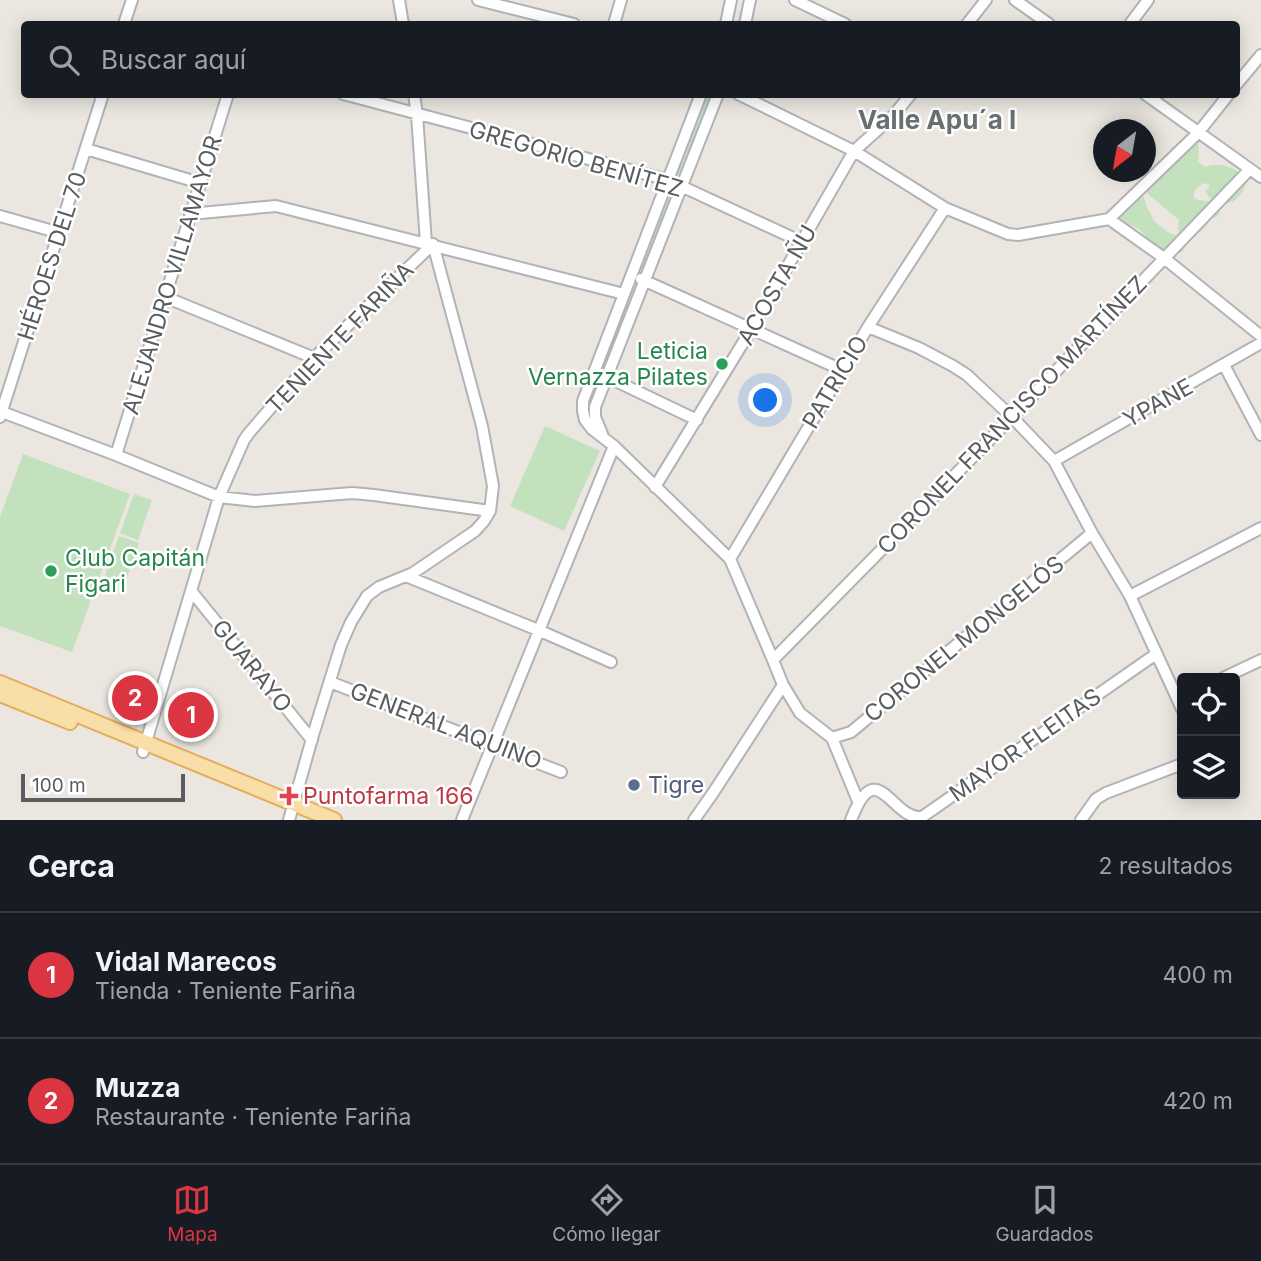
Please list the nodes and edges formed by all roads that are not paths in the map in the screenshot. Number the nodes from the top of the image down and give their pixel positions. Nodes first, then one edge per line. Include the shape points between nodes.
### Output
1 (132, 0) edge
2 (399, 0) edge
3 (478, 0) edge
4 (621, 0) edge
5 (731, 0) edge
6 (750, 0) edge
7 (795, 0) edge
8 (986, 0) edge
9 (1015, 0) edge
10 (1148, 0) edge
11 (494, 2) edge
12 (125, 21) edge
13 (402, 21) edge
14 (563, 21) edge
15 (615, 21) edge
16 (727, 21) edge
17 (746, 21) edge
18 (839, 21) edge
19 (969, 21) edge
20 (1045, 21) edge
21 (1132, 21) edge
22 (1261, 55) edge
23 (1240, 81) edge
24 (102, 98) edge
25 (227, 98) edge
26 (357, 98) edge
27 (415, 98) edge
28 (699, 98) edge
29 (716, 98) edge
30 (746, 98) edge
31 (908, 98) edge
32 (1150, 98) edge
33 (1226, 98) edge
34 (417, 115) junction
35 (1198, 133) junction
36 (86, 149) junction
37 (854, 151) junction
38 (1250, 169) junction
39 (1261, 177) edge
40 (668, 180) junction
41 (200, 183) junction
42 (682, 187) junction
43 (945, 208) junction
44 (190, 214) junction
45 (0, 216) edge
46 (1109, 219) junction
47 (60, 233) junction
48 (802, 242) junction
49 (429, 244) junction
50 (1164, 258) junction
51 (632, 275) junction
52 (645, 281) junction
53 (624, 295) junction
54 (165, 297) junction
55 (868, 327) junction
56 (752, 328) junction
57 (1261, 336) edge
58 (1261, 343) edge
59 (314, 358) junction
60 (1224, 365) junction
61 (842, 370) junction
62 (594, 371) junction
63 (607, 377) junction
64 (1, 414) edge
65 (1012, 417) junction
66 (697, 420) junction
67 (1261, 435) edge
68 (603, 436) junction
69 (614, 446) junction
70 (116, 455) junction
71 (1054, 461) junction
72 (655, 487) junction
73 (219, 496) junction
74 (490, 511) junction
75 (1261, 528) edge
76 (1093, 533) junction
77 (730, 559) junction
78 (406, 576) junction
79 (192, 592) junction
80 (1130, 596) junction
81 (538, 630) junction
82 (1156, 654) junction
83 (773, 660) junction
84 (1261, 660) edge
85 (611, 662) dead end
86 (1234, 673) edge
87 (330, 681) junction
88 (0, 683) edge
89 (783, 685) junction
90 (0, 694) edge
91 (1177, 694) edge
92 (832, 738) junction
93 (312, 740) junction
94 (492, 745) junction
95 (144, 747) junction
96 (1177, 766) edge
97 (561, 772) dead end
98 (858, 800) junction
99 (292, 812) edge
100 (309, 820) edge
101 (334, 820) edge
102 (462, 820) edge
103 (694, 820) edge
104 (851, 820) edge
105 (1081, 820) edge

1 - 12 street
2 - 13 street
3 - 11 street
4 - 15 street
5 - 16 street
6 - 17 street
7 - 18 street
8 - 19 street
9 - 20 street
10 - 21 street
11 - 14 street
22 - 23 street
24 - 36 street, HÉROES DEL 70
25 - 41 street, ALEJANDRO VILLAMAYOR
26 - 34 street, GREGORIO BENÍTEZ
27 - 34 street
28 - 40 street
29 - 42 street
30 - 37 street
31 - 37 street, ACOSTA ÑU
32 - 35 street
33 - 35 street
34 - 40 street, GREGORIO BENÍTEZ
34 - 49 street
35 - 38 street
35 - 46 street
36 - 41 street
36 - 47 street, HÉROES DEL 70
37 - 43 street
37 - 48 street, ACOSTA ÑU
38 - 39 street
38 - 50 street, CORONEL FRANCISCO MARTÍNEZ
40 - 42 street, GREGORIO BENÍTEZ
40 - 51 street
41 - 44 street, ALEJANDRO VILLAMAYOR
42 - 48 street, GREGORIO BENÍTEZ
42 - 52 street
43 - 46 street via 1014,235
43 - 55 street, PATRICIO
44 - 49 street via 276,205
44 - 54 street, ALEJANDRO VILLAMAYOR
45 - 47 street
46 - 50 street
47 - 64 street, HÉROES DEL 70
48 - 56 street, ACOSTA ÑU
49 - 53 street
49 - 59 street, TENIENTE FARIÑA
49 - 74 street via 482,426 493,486
50 - 57 street
50 - 65 street, CORONEL FRANCISCO MARTÍNEZ
51 - 52 street
51 - 53 street
52 - 56 street
52 - 63 street
53 - 62 street
54 - 59 street
54 - 70 street, ALEJANDRO VILLAMAYOR
55 - 61 street, PATRICIO
55 - 65 street via 953,366
56 - 61 street
56 - 66 street, ACOSTA ÑU
58 - 60 street, YPANE
59 - 73 street, TENIENTE FARIÑA via 249,433
60 - 67 street
60 - 71 street, YPANE
61 - 77 street, PATRICIO
62 - 63 street
62 - 68 street via 583,411 592,429
63 - 66 street
63 - 68 street via 594,412
64 - 70 street
65 - 71 street
65 - 83 street, CORONEL FRANCISCO MARTÍNEZ
66 - 72 street, ACOSTA ÑU
68 - 69 street
69 - 72 street
69 - 81 street
70 - 73 street
71 - 76 street
72 - 77 street
73 - 74 street via 255,500 352,493
73 - 79 street, TENIENTE FARIÑA
74 - 78 street via 475,531
75 - 80 street
76 - 80 street
76 - 92 street, CORONEL MONGELÓS via 851,732
77 - 83 street
78 - 81 street
78 - 87 street via 367,596 351,622
79 - 93 street, GUARAYO
79 - 95 street, TENIENTE FARIÑA
80 - 82 street
81 - 85 street
81 - 94 street
82 - 91 street
82 - 98 street, MAYOR FLEITAS via 918,819 909,818 877,793 869,792
83 - 89 street
84 - 86 street
87 - 93 street
87 - 94 street, GENERAL AQUINO
88 - 95 main road
89 - 92 street via 800,713
89 - 103 street
90 - 95 main road
92 - 98 street
93 - 99 street
94 - 97 street, GENERAL AQUINO
94 - 102 street
95 - 99 main road
96 - 105 street via 1106,793
98 - 104 street
99 - 100 main road
99 - 101 main road

